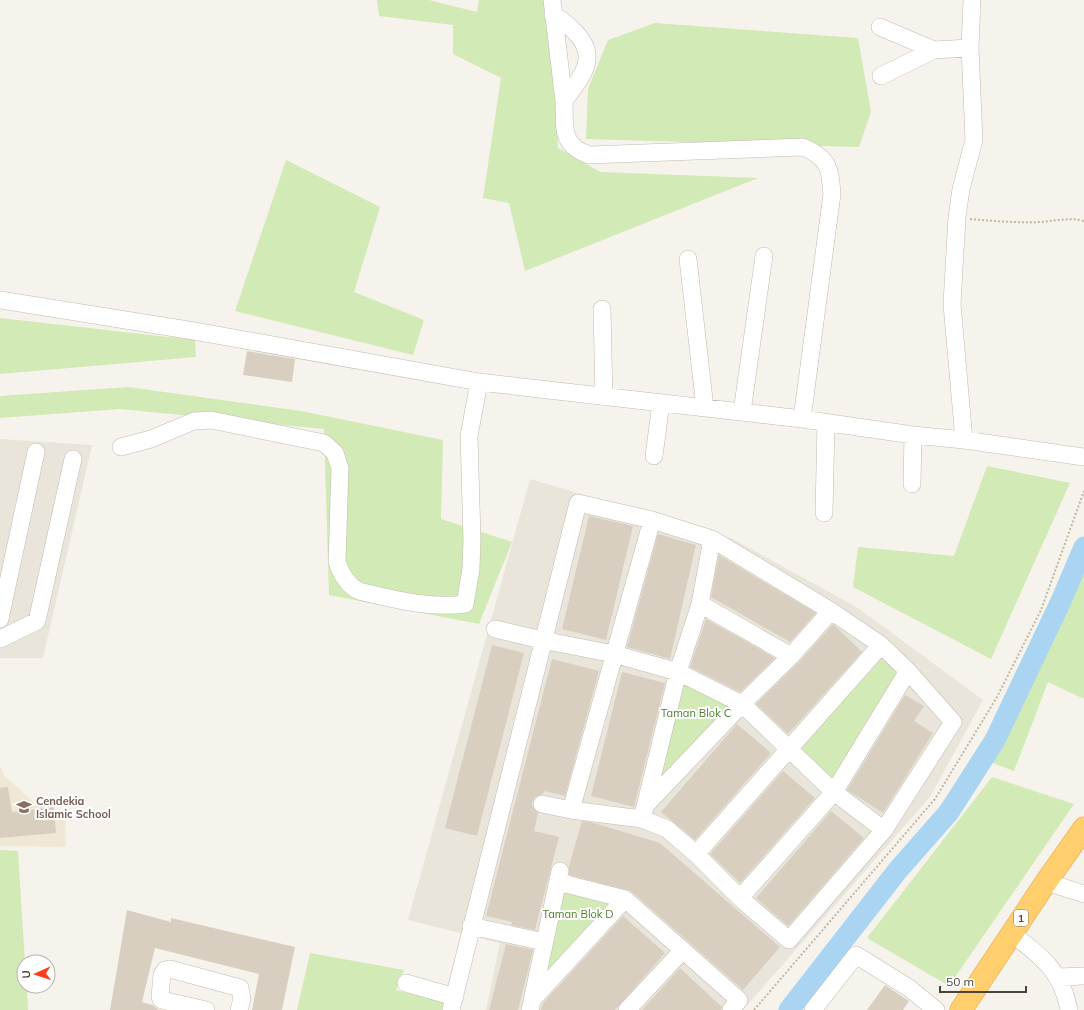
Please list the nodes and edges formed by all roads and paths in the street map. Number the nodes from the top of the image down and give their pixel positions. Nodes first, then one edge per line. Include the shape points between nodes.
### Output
1 (562, 0) edge
2 (972, 0) edge
3 (556, 11) edge
4 (880, 27) dead end
5 (905, 38) junction
6 (970, 48) junction
7 (934, 50) junction
8 (907, 64) junction
9 (881, 76) dead end
10 (564, 101) junction
11 (957, 217) junction
12 (1084, 221) edge
13 (764, 256) dead end
14 (688, 259) dead end
15 (0, 300) edge
16 (602, 309) dead end
17 (479, 382) junction
18 (604, 396) junction
19 (661, 403) junction
20 (705, 408) junction
21 (742, 412) junction
22 (802, 418) junction
23 (826, 423) junction
24 (913, 435) junction
25 (964, 440) junction
26 (121, 447) dead end
27 (36, 452) dead end
28 (654, 456) dead end
29 (1084, 457) edge
30 (73, 459) dead end
31 (912, 484) dead end
32 (1084, 491) edge
33 (824, 513) dead end
34 (652, 520) junction
35 (712, 539) junction
36 (700, 604) junction
37 (831, 611) junction
38 (0, 618) edge
39 (496, 629) dead end
40 (0, 639) edge
41 (542, 640) junction
42 (881, 645) junction
43 (614, 654) junction
44 (791, 656) junction
45 (908, 671) junction
46 (678, 672) junction
47 (742, 704) junction
48 (788, 749) junction
49 (834, 792) junction
50 (542, 804) dead end
51 (571, 810) junction
52 (643, 813) junction
53 (1084, 828) edge
54 (884, 830) junction
55 (696, 854) junction
56 (1046, 882) junction
57 (1084, 894) edge
58 (740, 898) junction
59 (625, 899) junction
60 (470, 926) junction
61 (1011, 933) junction
62 (544, 942) junction
63 (682, 951) junction
64 (1084, 976) edge
65 (1059, 977) junction
66 (406, 983) dead end
67 (453, 1003) edge
68 (531, 1005) edge
69 (925, 1007) edge
70 (185, 1008) edge
71 (206, 1010) edge
72 (239, 1010) edge
73 (627, 1010) edge
74 (731, 1010) edge
75 (754, 1010) edge
76 (813, 1010) edge
77 (961, 1010) edge
78 (1069, 1010) edge

1 - 3 street
2 - 6 street
3 - 10 street
3 - 10 street via 584,44 588,58 586,67
4 - 5 street
5 - 7 street
5 - 8 street
6 - 7 street
6 - 11 street via 974,140 961,189
7 - 8 street
8 - 9 street
10 - 22 street via 565,134 575,151 589,155 803,147 823,157 831,178 832,194
11 - 12 path via 993,221
11 - 25 street via 952,304
13 - 21 street
14 - 20 street
15 - 17 street via 178,328
16 - 18 street
17 - 18 street
17 - 26 street via 469,436 472,539 471,570 465,604 424,604 366,593 351,587 342,576 337,562 340,468 335,453 324,443 211,420 194,421 151,439
18 - 19 street
19 - 20 street
19 - 28 street
20 - 21 street
21 - 22 street
22 - 23 street
23 - 24 street
23 - 33 street
24 - 25 street
24 - 31 street
25 - 29 street
27 - 38 street
30 - 40 street via 37,622
32 - 75 path via 1041,610 997,697 935,799
34 - 35 street
34 - 41 street via 578,503
34 - 43 street
35 - 36 street
35 - 37 street
36 - 44 street
36 - 46 street
37 - 42 street
37 - 44 street
39 - 41 street
41 - 43 street
41 - 60 street
42 - 45 street
42 - 48 street
43 - 46 street
43 - 51 street
44 - 47 street
45 - 49 street
45 - 54 street via 953,722
46 - 47 street
46 - 52 street
47 - 48 street
47 - 52 street
48 - 49 street
48 - 55 street
49 - 54 street
49 - 58 street
50 - 51 street
51 - 52 street
52 - 55 street via 667,829
53 - 56 highway, 1
54 - 58 street via 789,940
55 - 58 street
56 - 57 street
56 - 61 highway, 1
59 - 62 street via 559,876
59 - 63 street
59 - 68 street
60 - 62 street
60 - 67 street
61 - 65 street via 1047,961
61 - 77 highway, 1
62 - 68 street
63 - 73 street
63 - 74 street via 739,1000
64 - 65 street
65 - 78 street
66 - 67 street
69 - 76 street via 908,988 856,955
70 - 71 street
70 - 72 street via 160,997 162,975 165,970 170,969 240,988 242,999

